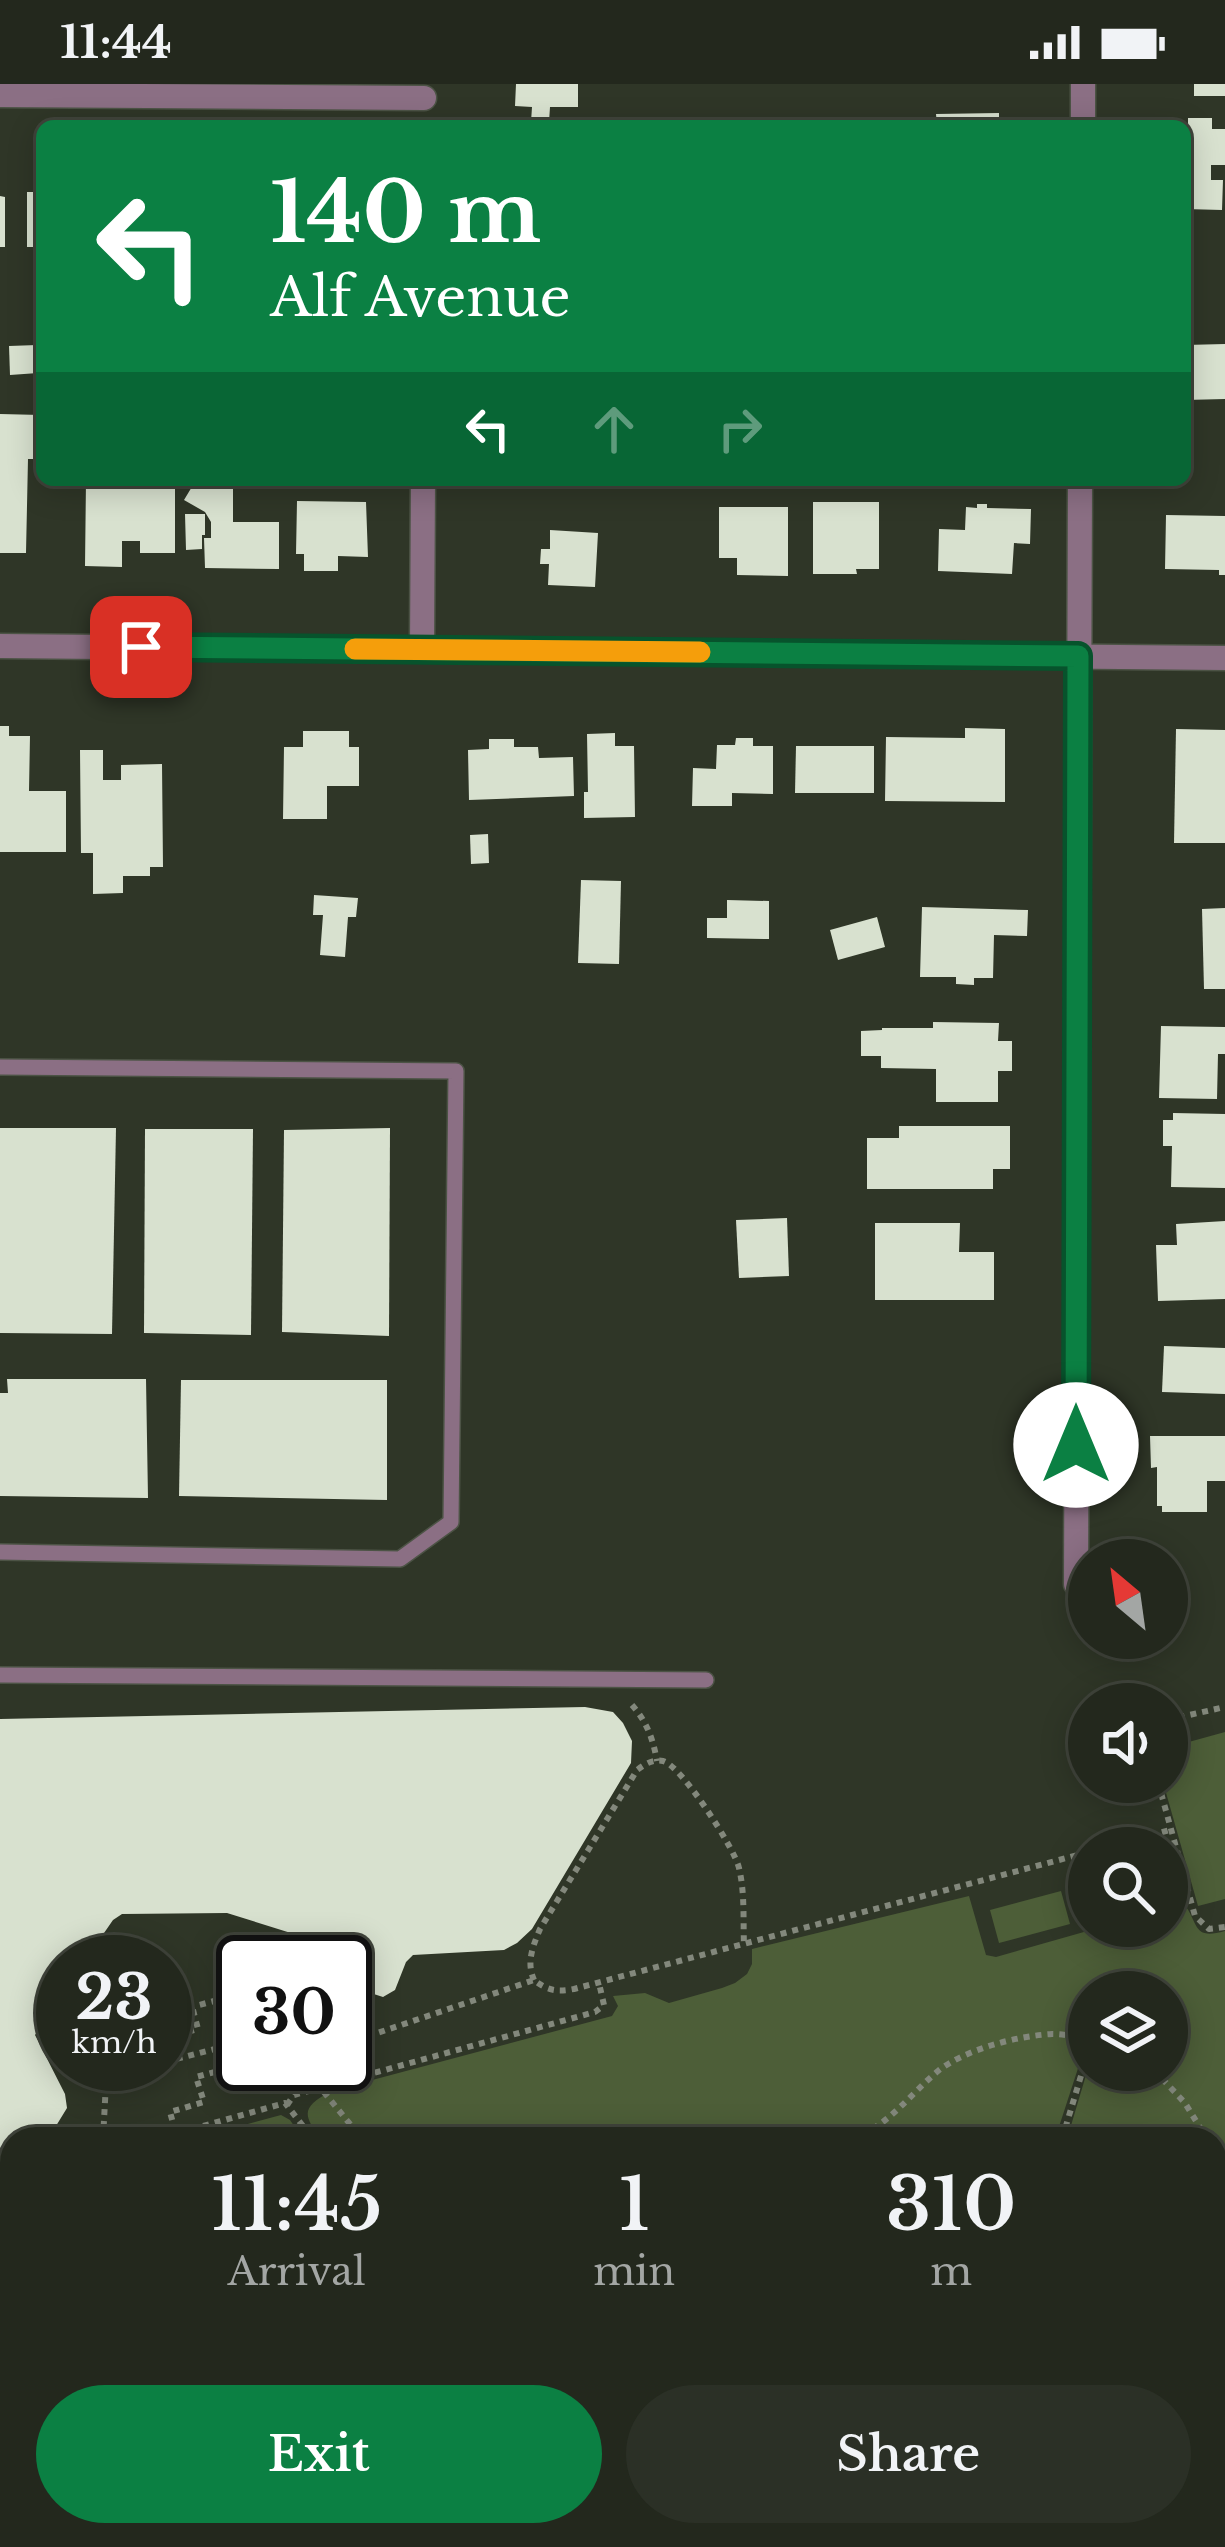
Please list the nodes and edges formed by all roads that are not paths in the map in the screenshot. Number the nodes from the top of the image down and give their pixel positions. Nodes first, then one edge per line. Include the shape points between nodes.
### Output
1 (1083, 84) edge
2 (424, 91) edge
3 (0, 95) edge
4 (1083, 120) edge
5 (423, 486) edge
6 (1080, 486) edge
7 (0, 646) edge
8 (422, 649) junction
9 (1078, 656) junction
10 (1225, 658) edge
11 (0, 1067) edge
12 (1076, 1539) edge
13 (0, 1552) edge
14 (0, 1675) edge
15 (706, 1680) dead end

1 - 4 street
2 - 3 street
5 - 8 street
6 - 9 street
7 - 8 street
8 - 9 street
9 - 10 street
9 - 12 street
11 - 13 lane via 456,1072 451,1522 400,1559
14 - 15 lane

